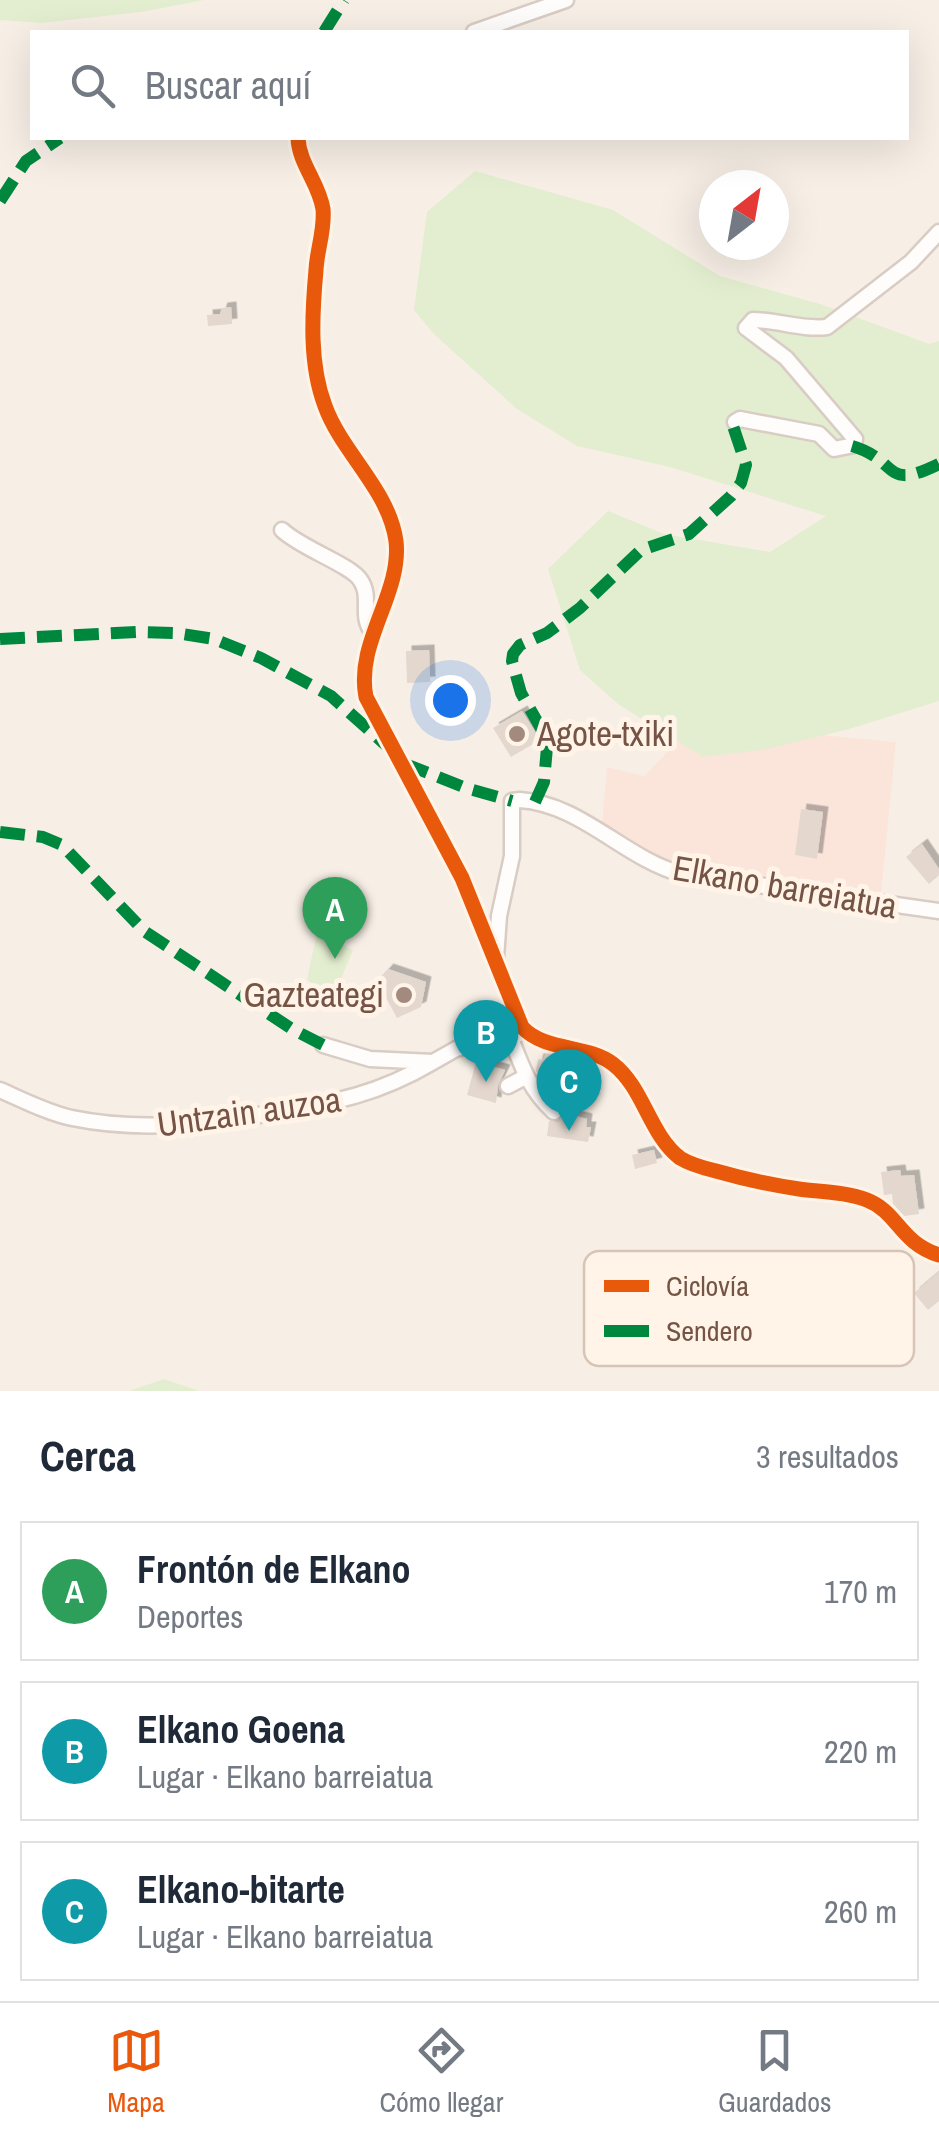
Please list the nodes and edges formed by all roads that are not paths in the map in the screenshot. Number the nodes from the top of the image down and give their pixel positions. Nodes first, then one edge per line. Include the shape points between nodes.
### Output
1 (566, 0) edge
2 (480, 30) edge
3 (298, 140) edge
4 (939, 232) edge
5 (735, 422) dead end
6 (282, 530) dead end
7 (373, 633) junction
8 (939, 911) edge
9 (496, 963) junction
10 (522, 1027) junction
11 (512, 1041) junction
12 (323, 1045) dead end
13 (433, 1062) junction
14 (525, 1078) junction
15 (508, 1086) dead end
16 (2, 1091) edge
17 (554, 1112) dead end
18 (939, 1255) edge

1 - 2 street
3 - 7 street via 323,213 314,312 320,392 387,513 396,545
4 - 5 street via 827,326 752,320 746,328 805,377 854,445 834,448 812,432
6 - 7 street via 360,578
7 - 9 street via 366,696 462,878
8 - 9 street, Elkano barreiatua via 681,874 571,816 512,800 512,856
9 - 10 street
10 - 11 street
10 - 18 street via 542,1041 612,1063 664,1143 691,1164 871,1201 909,1240
11 - 13 street via 485,1040
11 - 14 street
12 - 13 street via 370,1059
13 - 16 street, Untzain auzoa via 348,1100 160,1128 67,1118
14 - 15 street
14 - 17 street

